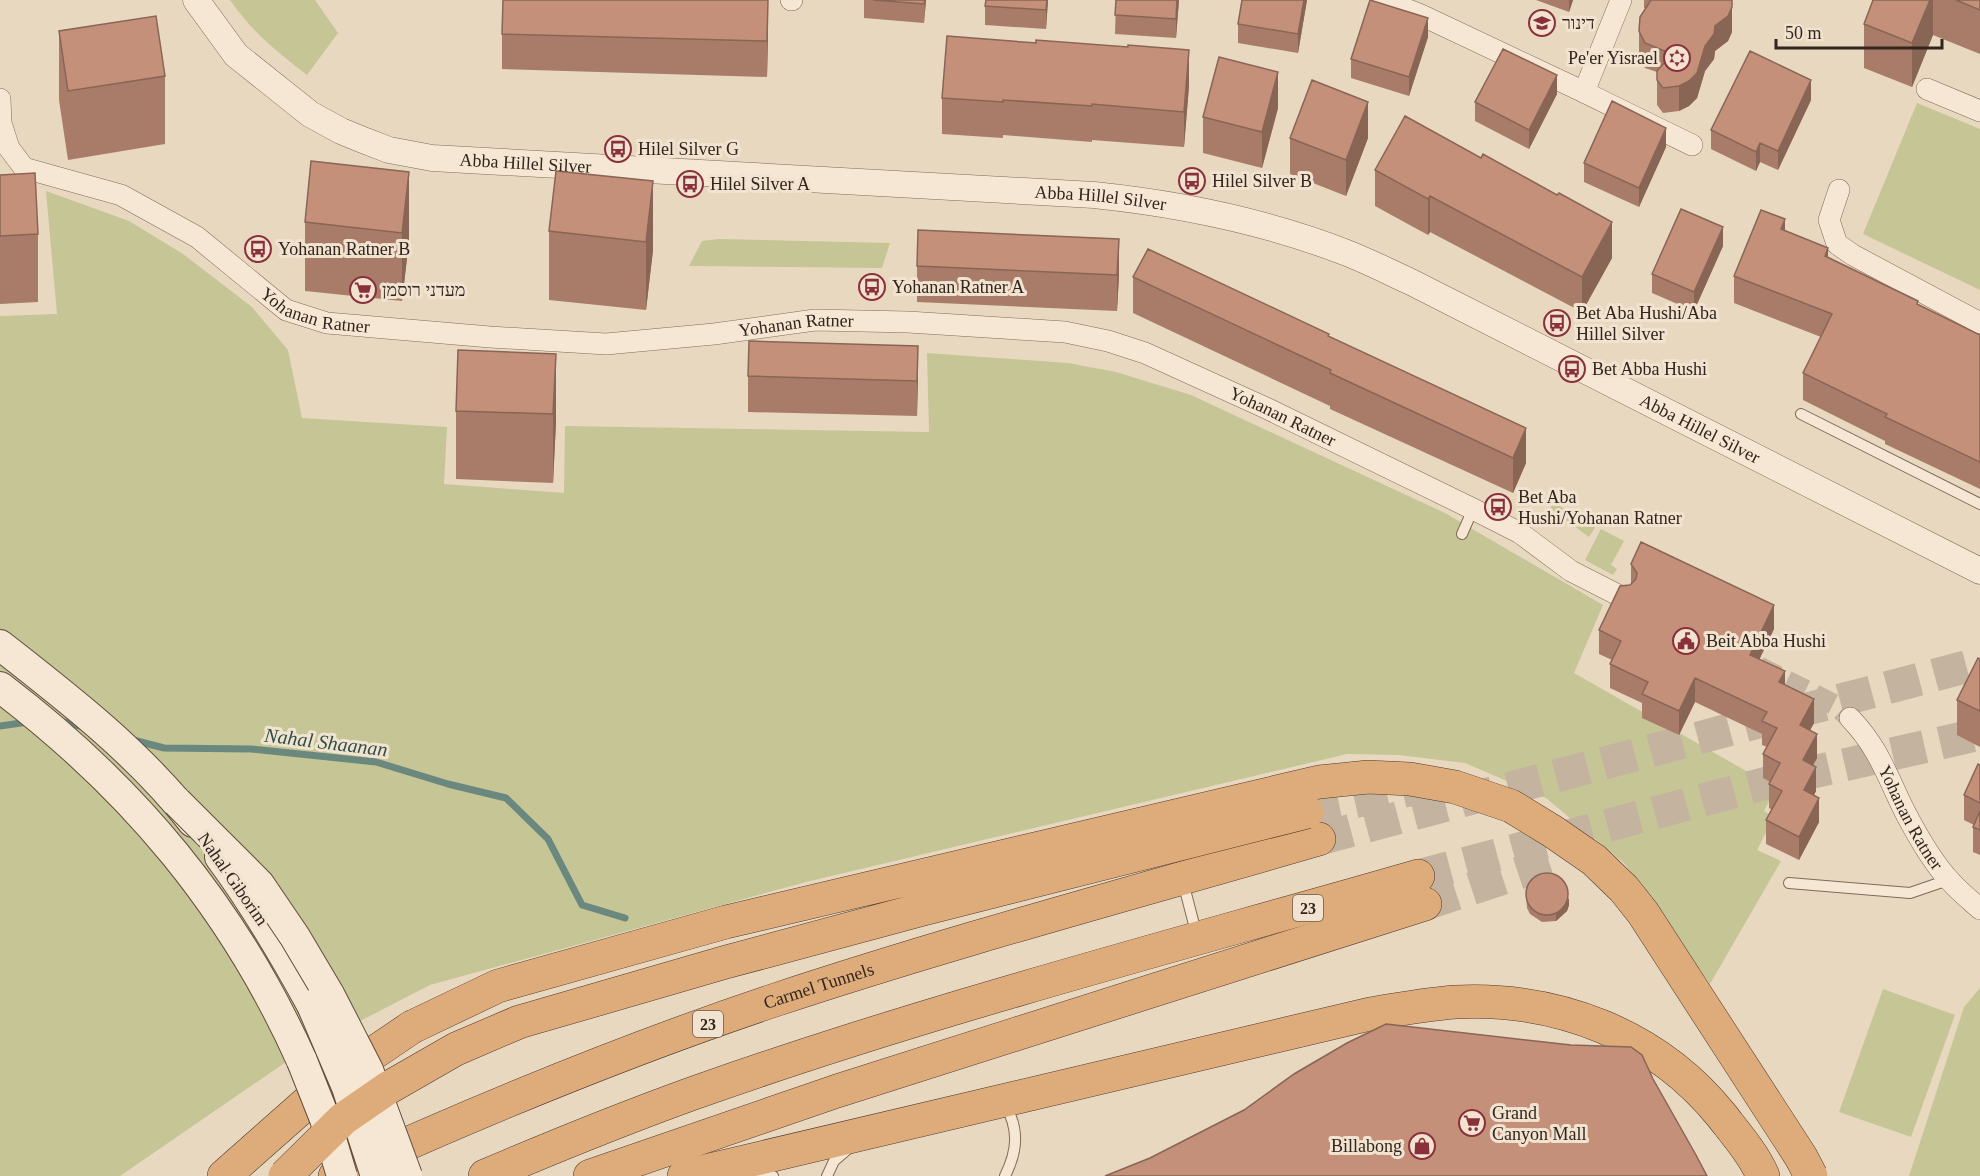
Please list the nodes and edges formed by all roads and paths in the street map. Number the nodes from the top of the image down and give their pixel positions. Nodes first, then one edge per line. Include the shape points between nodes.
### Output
1 (196, 0) edge
2 (1383, 0) edge
3 (1621, 0) edge
4 (1927, 89) dead end
5 (1584, 92) junction
6 (0, 99) edge
7 (1980, 111) edge
8 (1692, 145) dead end
9 (1839, 190) dead end
10 (1980, 323) edge
11 (1801, 414) dead end
12 (1980, 504) edge
13 (1473, 509) junction
14 (1462, 534) dead end
15 (1980, 571) edge
16 (1624, 598) edge
17 (0, 645) edge
18 (0, 687) edge
19 (1850, 718) tunnel mouth
20 (177, 802) junction
21 (1183, 879) junction
22 (1948, 880) junction
23 (1789, 883) dead end
24 (1980, 909) edge
25 (1198, 939) junction
26 (1003, 1101) junction
27 (741, 1123) junction
28 (886, 1127) junction
29 (715, 1168) junction
30 (1762, 1174) edge
31 (224, 1176) edge
32 (285, 1176) edge
33 (335, 1176) edge
34 (342, 1176) edge
35 (376, 1176) edge
36 (407, 1176) edge
37 (485, 1176) edge
38 (590, 1176) edge
39 (631, 1176) edge
40 (684, 1176) edge
41 (773, 1176) edge
42 (827, 1176) edge
43 (1005, 1176) edge
44 (1811, 1176) edge

1 - 15 street, Abba Hillel Silver via 236,55 279,90 341,131 389,150 432,158 1094,195 1181,206 1244,219 1298,236 1348,253 1413,283
2 - 5 street
3 - 5 street
4 - 7 street
5 - 8 street
6 - 13 street, Yohanan Ratner via 1,123 9,148 24,168 121,195 197,237 286,310 327,323 606,344 815,320 1065,332 1145,353
9 - 10 street via 1829,220 1837,244
11 - 12 lane
13 - 14 lane
13 - 16 street, Yohanan Ratner via 1520,533 1571,571
17 - 20 main road, Nahal Giborim via 132,754
18 - 34 main road, Nahal Giborim, bridge via 69,742 146,819 194,876 258,973 286,1025 325,1119
19 - 22 street, Yohanan Ratner via 1878,753 1905,812
20 - 35 main road, Nahal Giborim, bridge via 239,884 312,1005 347,1087
20 - 36 main road, bridge via 258,885 295,937 368,1070
21 - 25 lane
21 - 32 highway, Carmel Tunnels / 23, bridge via 1313,825 912,912 519,1022 456,1049 388,1088 343,1119
21 - 33 highway, Carmel Tunnels / 23 via 911,956 678,1034 428,1134
22 - 23 lane via 1910,893
22 - 24 street, Yohanan Ratner
25 - 27 highway, 23 via 1422,890 1205,973
25 - 37 highway, 23 via 929,1016 723,1083
26 - 28 highway
26 - 30 highway via 1393,1010 1457,1002 1517,1004 1577,1016 1620,1033 1648,1050 1708,1099
26 - 43 lane via 1012,1116 1016,1140
27 - 38 highway
27 - 39 highway
28 - 29 highway
28 - 42 lane via 842,1153
29 - 40 highway
29 - 41 lane via 757,1170
31 - 44 highway, bridge via 328,1083 412,1027 498,986 726,922 1319,782 1368,777 1455,787 1510,806 1594,860 1643,913

